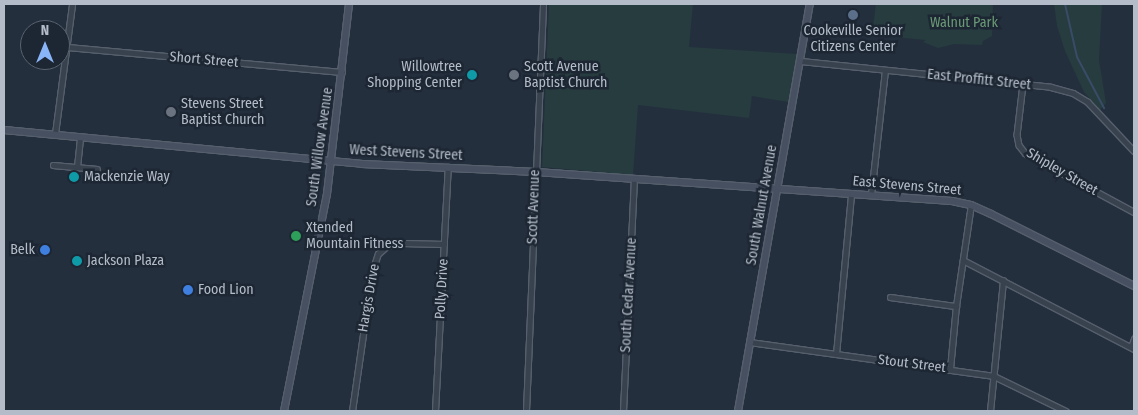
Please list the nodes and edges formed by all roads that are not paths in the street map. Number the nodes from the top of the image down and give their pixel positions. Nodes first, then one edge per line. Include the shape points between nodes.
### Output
1 (72, 4) edge
2 (350, 4) edge
3 (543, 4) edge
4 (810, 4) edge
5 (70, 21) edge
6 (70, 47) edge
7 (801, 61) junction
8 (64, 70) edge
9 (885, 71) junction
10 (342, 72) junction
11 (1023, 84) junction
12 (4, 130) edge
13 (55, 134) junction
14 (80, 137) junction
15 (1134, 151) edge
16 (332, 161) junction
17 (53, 165) dead end
18 (77, 167) junction
19 (448, 167) junction
20 (97, 169) dead end
21 (536, 172) junction
22 (634, 180) junction
23 (778, 190) junction
24 (851, 194) junction
25 (871, 195) junction
26 (971, 205) junction
27 (1134, 212) edge
28 (444, 244) junction
29 (963, 260) junction
30 (1003, 281) junction
31 (1134, 286) edge
32 (890, 296) dead end
33 (956, 306) junction
34 (1134, 339) edge
35 (750, 342) junction
36 (1133, 348) edge
37 (836, 354) junction
38 (950, 369) junction
39 (994, 376) junction
40 (284, 411) edge
41 (352, 411) edge
42 (435, 411) edge
43 (526, 411) edge
44 (624, 411) edge
45 (738, 411) edge
46 (990, 411) edge
47 (1066, 411) edge

1 - 5 street
2 - 10 street, South Willow Avenue
3 - 21 street, Scott Avenue
4 - 7 street, South Walnut Avenue
6 - 10 street, Short Street
7 - 9 street, East Proffitt Street
7 - 23 street, South Walnut Avenue
8 - 13 street
9 - 11 street, East Proffitt Street
9 - 25 street
10 - 16 street, South Willow Avenue
11 - 15 street, East Proffitt Street via 1073,93 1088,102
11 - 27 street, Shipley Street via 1017,135 1019,146 1033,158
12 - 13 street, West Stevens Street
13 - 14 street, West Stevens Street
14 - 16 street, West Stevens Street
14 - 18 street
16 - 19 street, West Stevens Street
16 - 40 street, South Willow Avenue
17 - 18 street
18 - 20 street
19 - 21 street, West Stevens Street
19 - 28 street, Polly Drive
21 - 22 street, West Stevens Street
21 - 43 street, Scott Avenue
22 - 23 street, West Stevens Street
22 - 44 street, South Cedar Avenue
23 - 24 street, East Stevens Street
23 - 35 street, South Walnut Avenue
24 - 25 street, East Stevens Street
24 - 37 street
25 - 26 street, East Stevens Street
26 - 29 street
26 - 31 street, East Stevens Street
28 - 41 street, Hargis Drive via 402,243 387,246 378,254 372,272
28 - 42 street, Polly Drive
29 - 30 street
29 - 33 street
30 - 36 street
30 - 39 street
32 - 33 street
33 - 38 street
34 - 36 street
35 - 37 street, Stout Street
35 - 45 street, South Walnut Avenue
37 - 38 street, Stout Street
38 - 39 street, Stout Street
39 - 46 street
39 - 47 street, Stout Street

